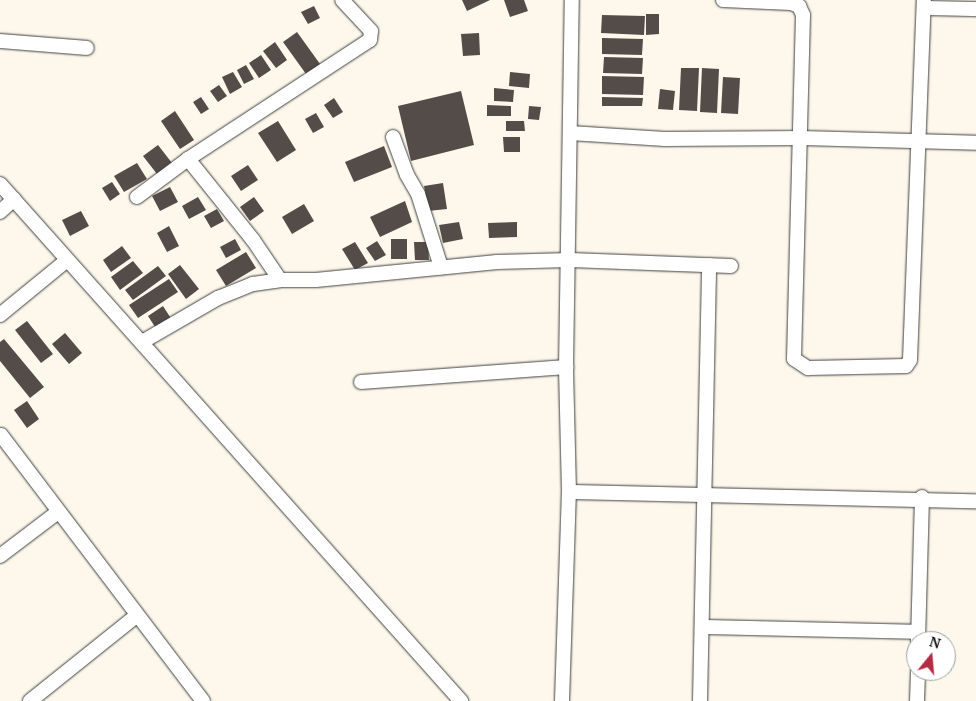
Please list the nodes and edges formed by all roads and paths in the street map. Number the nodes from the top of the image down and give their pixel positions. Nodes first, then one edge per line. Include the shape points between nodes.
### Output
1 (342, 0) edge
2 (572, 0) edge
3 (723, 0) edge
4 (924, 4) edge
5 (976, 9) edge
6 (0, 42) edge
7 (87, 48) dead end
8 (570, 133) junction
9 (392, 137) dead end
10 (802, 138) junction
11 (917, 141) junction
12 (976, 143) edge
13 (188, 159) junction
14 (0, 184) edge
15 (137, 197) dead end
16 (14, 199) junction
17 (0, 212) edge
18 (570, 260) junction
19 (66, 261) junction
20 (709, 265) junction
21 (731, 266) dead end
22 (441, 267) junction
23 (280, 280) junction
24 (0, 315) edge
25 (142, 342) junction
26 (566, 367) junction
27 (361, 382) dead end
28 (1, 435) edge
29 (570, 492) junction
30 (704, 494) junction
31 (922, 497) junction
32 (976, 501) edge
33 (58, 512) junction
34 (0, 556) edge
35 (136, 616) junction
36 (702, 627) junction
37 (918, 631) edge
38 (906, 636) edge
39 (918, 681) edge
40 (30, 701) edge
41 (203, 701) edge
42 (461, 701) edge
43 (562, 701) edge
44 (700, 701) edge
45 (917, 701) edge

1 - 13 street via 371,31 370,40
2 - 8 street
3 - 10 street via 799,6 803,15
4 - 5 street
4 - 11 street
6 - 7 street
8 - 10 street via 665,139
8 - 18 street
9 - 22 street via 418,194
10 - 11 street
10 - 11 street via 794,359 808,368 906,366 910,360
11 - 12 street
13 - 15 street
13 - 23 street via 253,240
14 - 16 street
16 - 17 street
16 - 19 street
18 - 20 street
18 - 22 street
18 - 26 street
19 - 24 street
19 - 25 street
20 - 21 street
20 - 30 street
22 - 23 street via 316,280
23 - 25 street via 254,284 218,298
25 - 42 street
26 - 27 street
26 - 29 street
28 - 33 street
29 - 30 street
29 - 43 street
30 - 31 street
30 - 36 street
31 - 32 street
31 - 37 street
33 - 34 street
33 - 35 street
35 - 40 street
35 - 41 street
36 - 38 street
36 - 44 street
39 - 45 street

